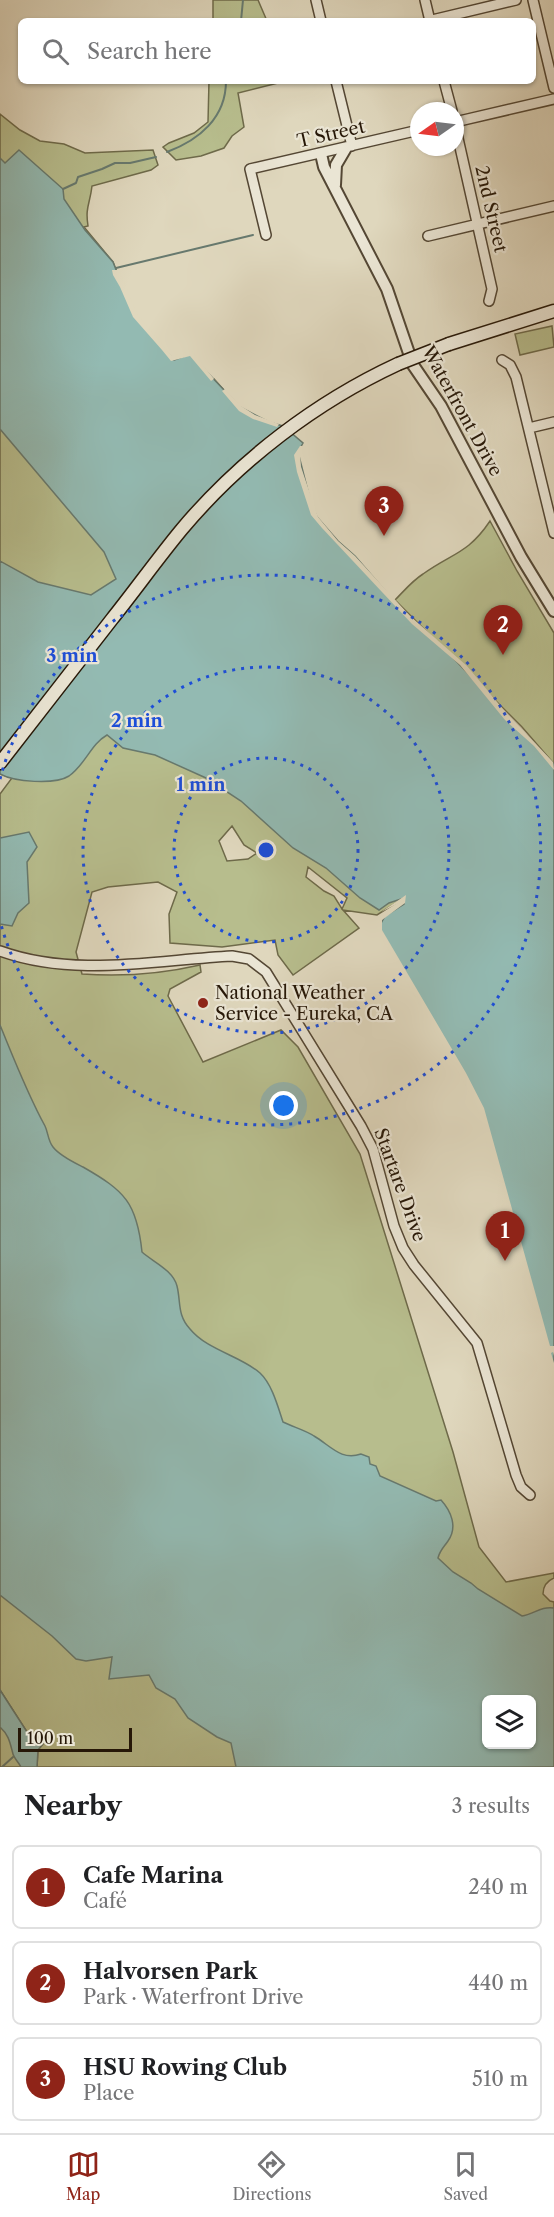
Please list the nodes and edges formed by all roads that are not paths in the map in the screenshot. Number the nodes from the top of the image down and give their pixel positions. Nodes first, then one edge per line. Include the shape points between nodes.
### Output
1 (316, 0) edge
2 (425, 0) edge
3 (516, 0) edge
4 (533, 0) edge
5 (320, 18) edge
6 (428, 18) edge
7 (441, 18) edge
8 (337, 84) edge
9 (445, 84) edge
10 (554, 88) edge
11 (554, 99) edge
12 (450, 102) edge
13 (464, 121) edge
14 (410, 132) edge
15 (349, 147) junction
16 (321, 154) junction
17 (463, 156) edge
18 (336, 189) junction
19 (554, 206) edge
20 (478, 224) junction
21 (266, 235) dead end
22 (428, 236) dead end
23 (489, 301) dead end
24 (554, 311) edge
25 (554, 319) edge
26 (496, 329) junction
27 (502, 360) dead end
28 (554, 422) edge
29 (530, 428) junction
30 (554, 532) edge
31 (554, 611) edge
32 (0, 763) edge
33 (0, 951) edge
34 (530, 1495) dead end

1 - 5 street
2 - 6 street
3 - 7 street
4 - 10 street
8 - 15 street
9 - 12 street
11 - 13 street
14 - 15 street, T Street
15 - 16 street, T Street
15 - 18 street via 336,165
16 - 18 street, Waterfront Drive
16 - 21 street, T Street via 250,170
17 - 20 street, 2nd Street
18 - 31 street, Waterfront Drive via 390,297 413,365 441,406
19 - 20 street
20 - 22 street
20 - 23 street, 2nd Street via 492,290
24 - 26 main road
25 - 26 main road
26 - 32 main road, bridge via 383,371 284,433 234,475 182,529
27 - 29 street via 514,372
28 - 29 street
29 - 30 street
33 - 34 street, Startare Drive via 39,962 87,965 232,956 249,959 266,972 369,1141 404,1248 477,1343 516,1475

